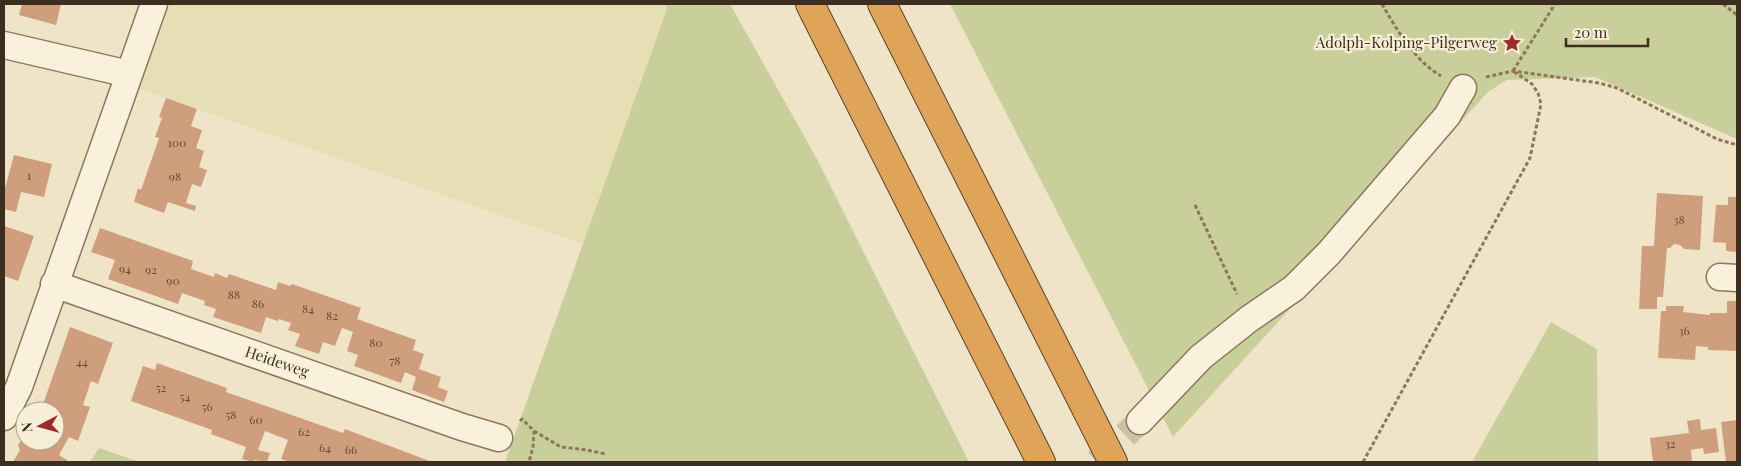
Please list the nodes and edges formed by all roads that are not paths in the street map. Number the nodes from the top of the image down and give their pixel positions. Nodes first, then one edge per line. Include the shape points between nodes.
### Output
1 (154, 4) edge
2 (810, 4) edge
3 (882, 4) edge
4 (4, 45) edge
5 (129, 74) junction
6 (1463, 88) road end
7 (54, 284) junction
8 (4, 417) edge
9 (1140, 421) tunnel mouth
10 (500, 438) dead end
11 (1041, 462) edge
12 (1113, 462) edge

1 - 5 street
2 - 11 highway
3 - 12 highway
4 - 5 street
5 - 7 street
6 - 9 street via 1447,116 1329,253 1294,288 1201,357
7 - 8 street via 20,388
7 - 10 street, Heideweg

